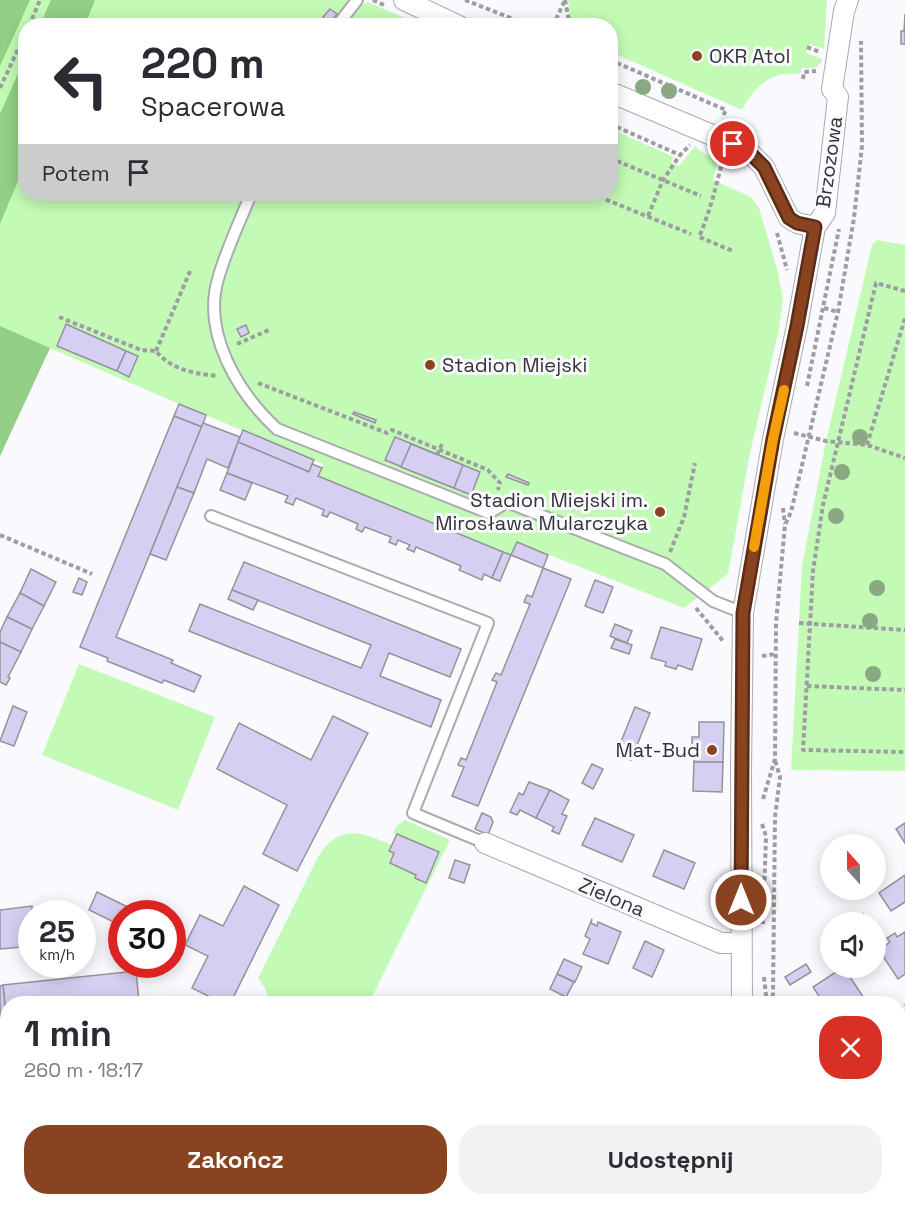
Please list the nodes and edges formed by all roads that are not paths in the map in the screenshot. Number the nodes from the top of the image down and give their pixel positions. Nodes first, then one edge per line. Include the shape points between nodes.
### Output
1 (357, 0) edge
2 (404, 0) edge
3 (848, 0) edge
4 (343, 18) edge
5 (442, 18) edge
6 (618, 96) edge
7 (248, 201) edge
8 (815, 227) junction
9 (211, 516) dead end
10 (743, 613) junction
11 (485, 843) joint
12 (741, 943) junction
13 (742, 996) edge

1 - 4 lane
2 - 5 street
3 - 8 street, Brzozowa via 832,89 838,97 825,213
6 - 8 street via 712,143 733,144 751,154 764,167 789,218
7 - 10 lane via 217,280 216,331 235,377 277,429 489,513 507,502 665,564 713,601
8 - 10 street, Brzozowa
9 - 11 lane via 488,623 413,813
10 - 12 street, Brzozowa
11 - 12 street, Zielona via 721,943
12 - 13 street, Brzozowa

